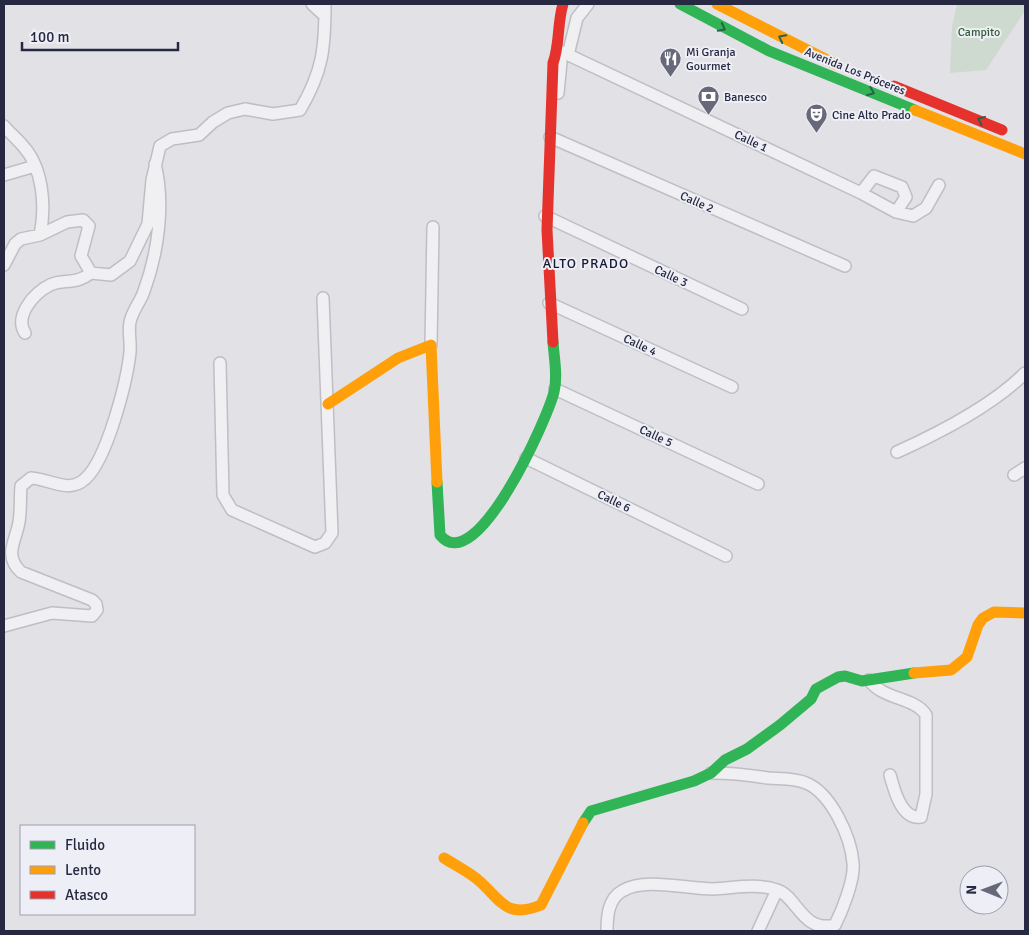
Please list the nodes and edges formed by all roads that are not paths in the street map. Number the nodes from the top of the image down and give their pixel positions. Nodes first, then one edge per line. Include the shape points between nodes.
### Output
1 (312, 4) edge
2 (325, 4) edge
3 (563, 4) edge
4 (588, 4) edge
5 (680, 4) edge
6 (717, 4) edge
7 (325, 16) junction
8 (563, 53) junction
9 (845, 68) dead end
10 (881, 81) dead end
11 (4, 126) edge
12 (1016, 136) dead end
13 (550, 137) junction
14 (1025, 154) edge
15 (155, 164) junction
16 (35, 166) junction
17 (4, 175) edge
18 (940, 185) dead end
19 (861, 193) junction
20 (896, 212) junction
21 (545, 216) junction
22 (432, 227) dead end
23 (40, 235) junction
24 (4, 265) edge
25 (845, 266) dead end
26 (91, 273) junction
27 (324, 298) dead end
28 (548, 303) junction
29 (742, 309) dead end
30 (25, 333) dead end
31 (431, 345) junction
32 (220, 363) dead end
33 (1025, 372) edge
34 (732, 387) dead end
35 (555, 389) junction
36 (328, 404) junction
37 (897, 452) dead end
38 (526, 458) junction
39 (1025, 468) edge
40 (1014, 475) dead end
41 (758, 484) dead end
42 (726, 556) dead end
43 (1025, 613) edge
44 (4, 626) edge
45 (869, 680) junction
46 (711, 773) junction
47 (890, 775) dead end
48 (444, 858) dead end
49 (778, 890) junction
50 (607, 931) edge
51 (758, 931) edge

1 - 7 street
2 - 7 street
3 - 8 main road via 558,22
4 - 8 street via 577,18
5 -> 14 main road, Avenida Los Próceres via 769,52
9 -> 6 main road, Avenida Los Próceres
7 - 15 street via 319,73 300,110 273,114 245,109 228,113 199,135 162,144
8 - 13 main road via 554,63
8 - 19 street, Calle 1
12 -> 10 main road, Avenida Los Próceres
11 - 16 street via 23,146
13 - 21 main road
13 - 25 street, Calle 2
15 - 26 street via 148,224 130,261 111,275
15 - 44 street via 160,194 154,253 144,290 130,321 130,355 111,431 92,469 81,482 64,486 32,478 24,482 18,525 11,546 14,566 21,572 92,600 96,610 92,616 52,613
16 - 17 street
16 - 23 street via 43,203
18 - 20 street via 922,213 905,216
19 - 20 street, Calle 1
19 - 20 street via 874,176 902,187 906,196
21 - 28 main road
21 - 29 street, Calle 3
22 - 31 street
23 - 24 street via 18,241
23 - 26 street via 67,222 83,220 89,226 81,256
26 - 30 street via 82,280 51,285 41,292 21,318
27 - 36 street
28 - 34 street, Calle 4
28 - 35 main road
31 - 36 main road via 398,358
31 - 38 main road via 440,528 444,540 462,542 479,532
32 - 36 street via 224,495 232,510 315,547 325,543 332,533
33 - 37 street via 1006,389 964,416
35 - 38 main road via 546,419
35 - 41 street, Calle 5
38 - 42 street, Calle 6
39 - 40 street
43 - 45 main road via 994,612 983,618 967,658 952,670
45 - 46 main road via 858,681 845,676 827,681 780,725 747,749 725,760
45 - 47 street via 891,697 919,707 926,715 926,794 921,817 912,817 905,811
46 - 48 main road via 591,811 541,905 527,911 505,907 476,878
46 - 49 street via 804,781 820,791 831,804 854,864 843,908 835,925 827,927 808,919
49 - 50 street via 636,886 622,891 613,899 607,915
49 - 51 street

